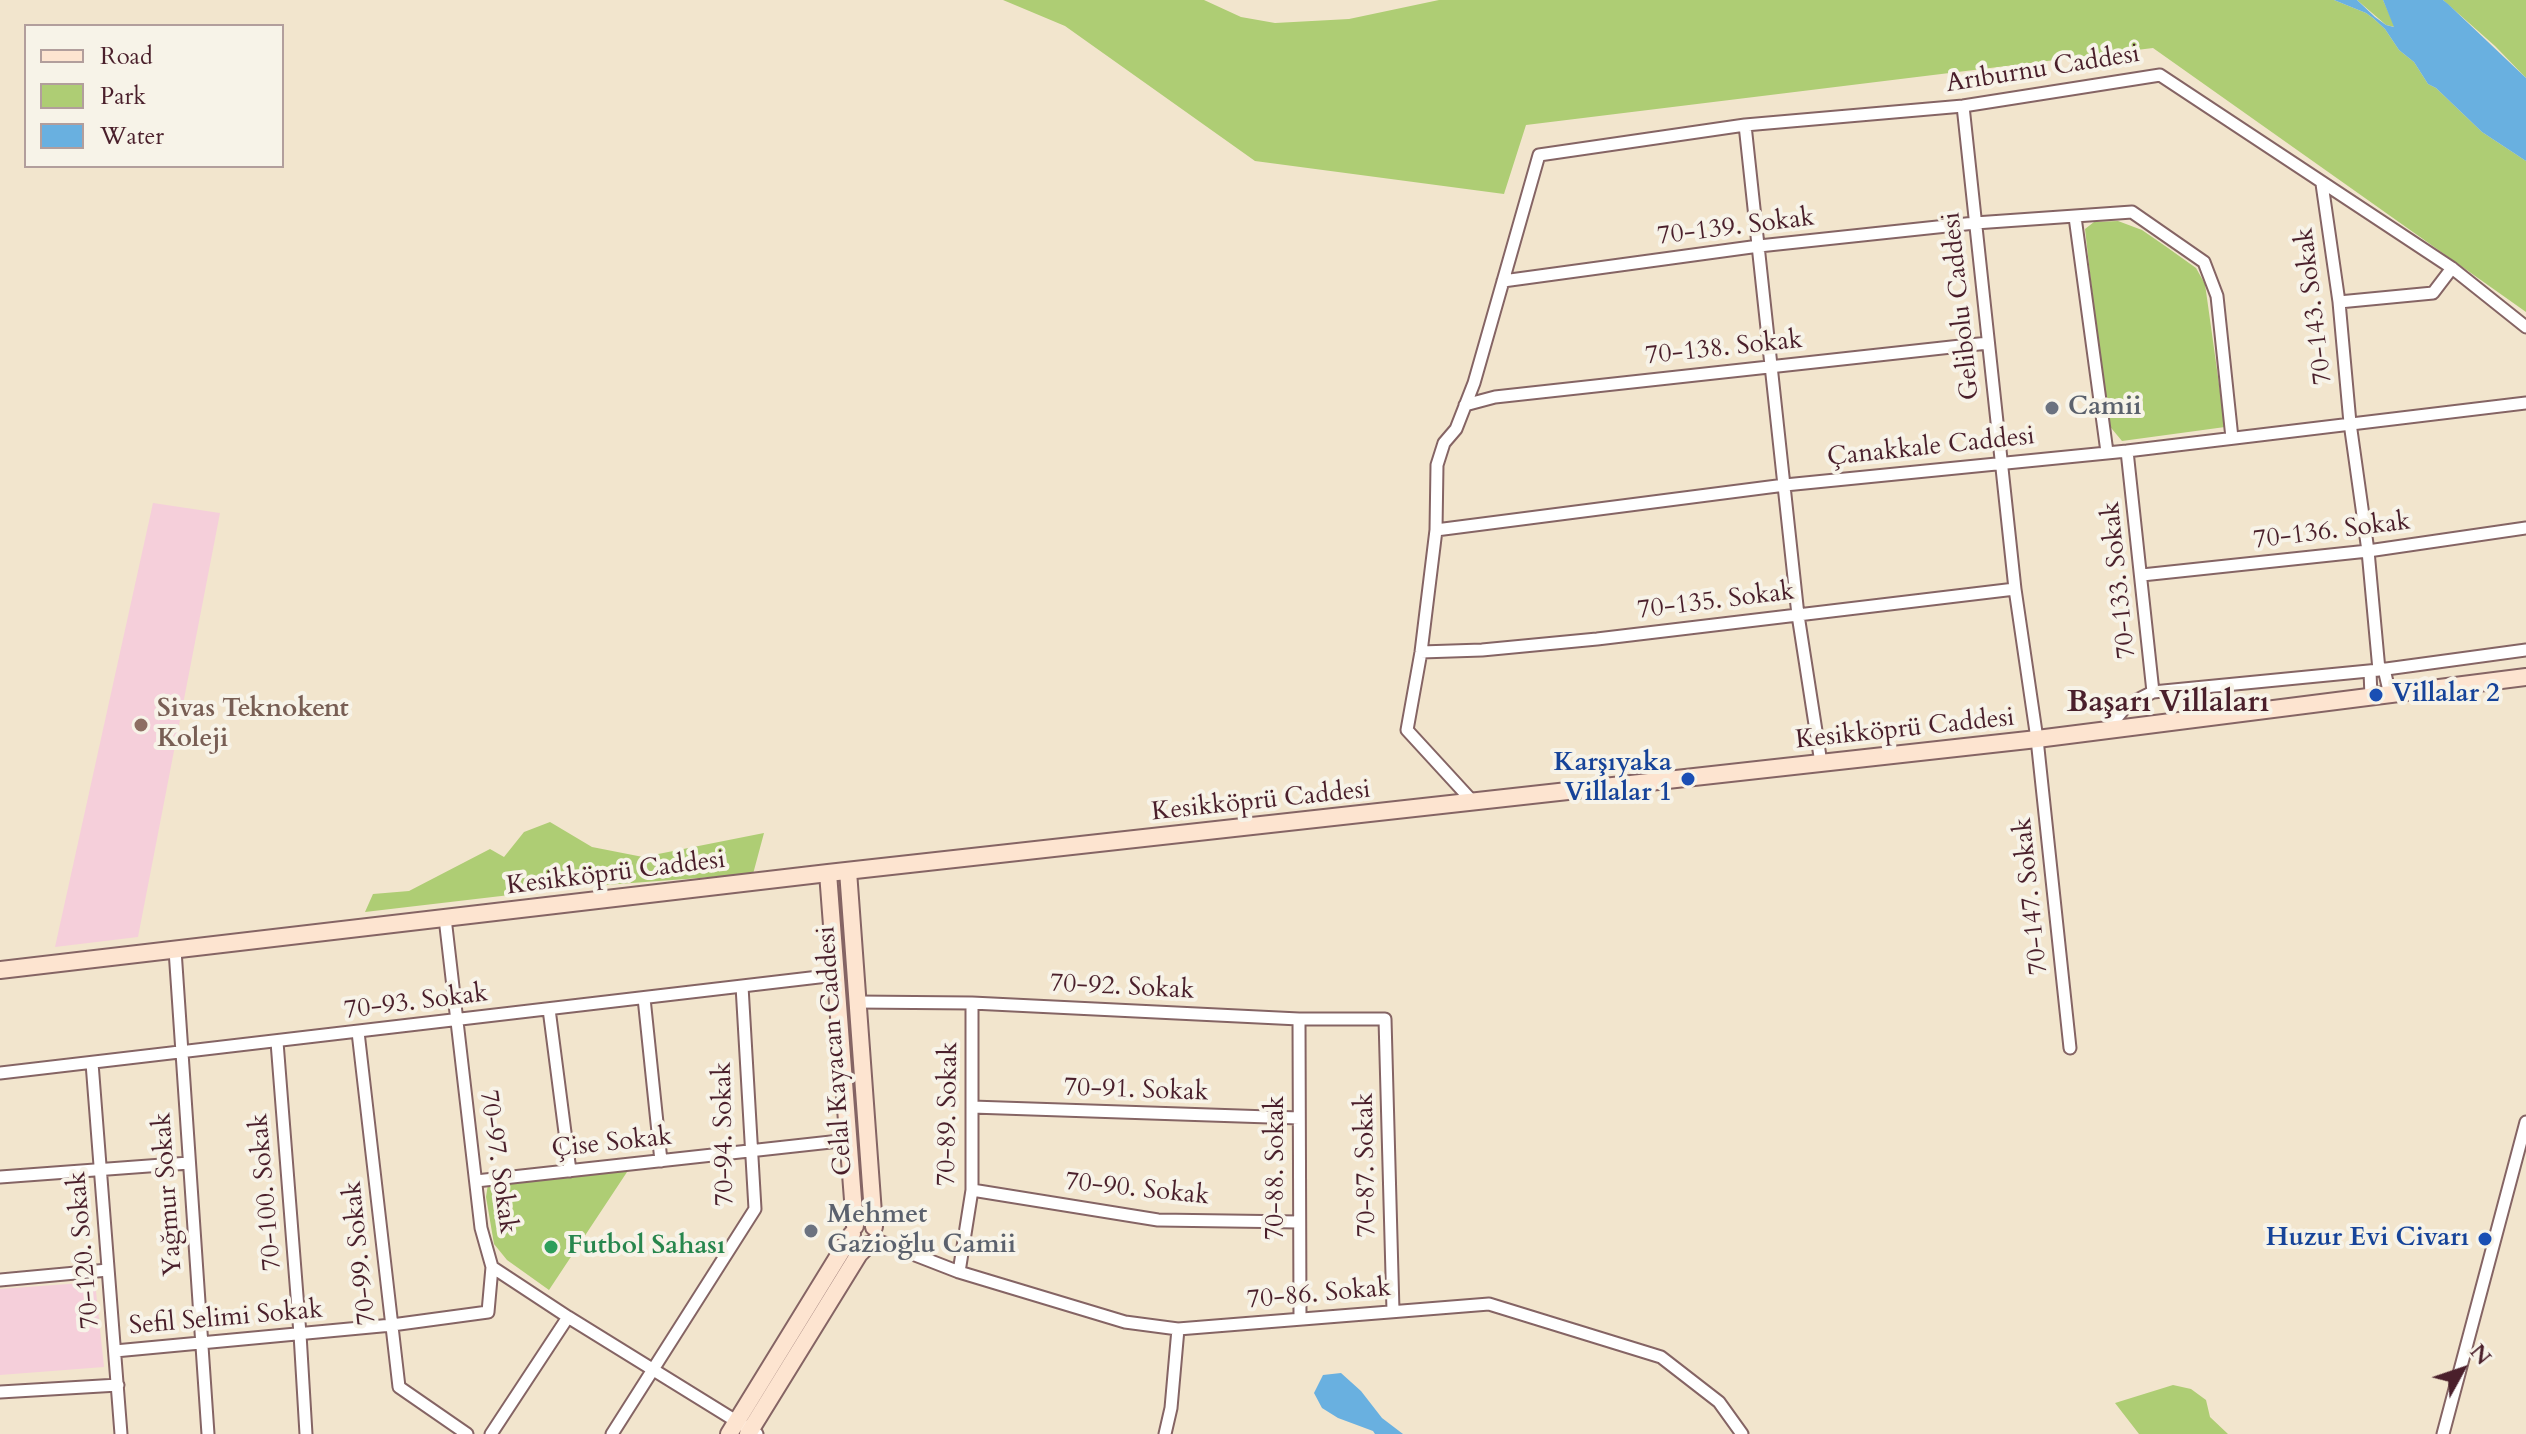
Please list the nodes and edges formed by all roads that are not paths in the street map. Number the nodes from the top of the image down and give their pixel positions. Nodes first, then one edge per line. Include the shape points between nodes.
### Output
1 (1963, 106) junction
2 (1745, 125) junction
3 (2322, 184) junction
4 (2075, 217) junction
5 (1975, 223) junction
6 (1759, 246) junction
7 (2452, 268) junction
8 (1503, 281) junction
9 (2339, 302) junction
10 (2526, 327) edge
11 (1988, 343) junction
12 (1771, 366) junction
13 (2526, 403) edge
14 (1465, 405) junction
15 (2350, 423) junction
16 (2232, 438) junction
17 (2127, 451) junction
18 (2107, 452) junction
19 (2001, 463) junction
20 (1785, 485) junction
21 (2526, 528) edge
22 (1436, 530) junction
23 (2368, 551) junction
24 (2142, 575) junction
25 (2015, 589) junction
26 (1798, 615) junction
27 (2526, 650) edge
28 (1421, 652) junction
29 (2378, 670) junction
30 (2526, 677) edge
31 (2153, 692) junction
32 (2390, 695) junction
33 (2371, 697) junction
34 (2107, 731) junction
35 (2037, 739) junction
36 (1821, 763) junction
37 (1474, 803) junction
38 (848, 871) junction
39 (828, 873) junction
40 (445, 918) junction
41 (175, 950) junction
42 (0, 970) edge
43 (836, 975) junction
44 (742, 986) junction
45 (644, 998) junction
46 (856, 1002) junction
47 (972, 1003) junction
48 (549, 1009) junction
49 (1299, 1019) junction
50 (1385, 1019) joint
51 (457, 1020) junction
52 (358, 1032) junction
53 (277, 1042) junction
54 (2070, 1048) dead end
55 (181, 1053) junction
56 (92, 1063) junction
57 (0, 1073) edge
58 (972, 1107) junction
59 (1299, 1118) junction
60 (2526, 1122) edge
61 (849, 1140) junction
62 (752, 1151) junction
63 (661, 1161) junction
64 (189, 1163) junction
65 (100, 1169) junction
66 (570, 1171) junction
67 (0, 1177) edge
68 (476, 1181) junction
69 (972, 1190) junction
70 (1299, 1222) junction
71 (854, 1230) junction
72 (872, 1237) junction
73 (492, 1267) junction
74 (108, 1270) junction
75 (959, 1272) junction
76 (0, 1280) edge
77 (1393, 1311) junction
78 (568, 1317) junction
79 (1300, 1318) junction
80 (392, 1325) junction
81 (1178, 1329) junction
82 (300, 1334) junction
83 (202, 1344) junction
84 (115, 1351) junction
85 (655, 1370) junction
86 (118, 1385) junction
87 (0, 1392) edge
88 (744, 1431) edge
89 (121, 1434) edge
90 (208, 1434) edge
91 (306, 1434) edge
92 (467, 1434) edge
93 (491, 1434) edge
94 (612, 1434) edge
95 (1165, 1434) edge
96 (1742, 1434) edge
97 (2443, 1434) edge

1 - 2 street, Arıburnu Caddesi
1 - 3 street, Arıburnu Caddesi via 2160,75
1 - 5 street, Gelibolu Caddesi
2 - 6 street
2 - 8 street, Arıburnu Caddesi via 1539,155
3 - 7 street, Arıburnu Caddesi
3 - 9 street, 70-143. Sokak
4 - 5 street, 70-139. Sokak
4 - 16 street, 70-139. Sokak via 2132,212 2204,262 2217,296
4 - 18 street
5 - 6 street, 70-139. Sokak
5 - 11 street, Gelibolu Caddesi
6 - 8 street, 70-139. Sokak
6 - 12 street
7 - 9 street via 2433,293
7 - 10 street, Arıburnu Caddesi
8 - 14 street
9 - 15 street, 70-143. Sokak
11 - 12 street, 70-138. Sokak
11 - 19 street, Gelibolu Caddesi
12 - 14 street, 70-138. Sokak via 1495,397
12 - 20 street
13 - 15 street, Çanakkale Caddesi
14 - 22 street via 1437,465
15 - 16 street, Çanakkale Caddesi
15 - 23 street, 70-143. Sokak
16 - 17 street, Çanakkale Caddesi
17 - 18 street, Çanakkale Caddesi
17 - 24 street, 70-133. Sokak
18 - 19 street, Çanakkale Caddesi
19 - 20 street, Çanakkale Caddesi
19 - 25 street, Gelibolu Caddesi
20 - 22 street, Çanakkale Caddesi
20 - 26 street
21 - 23 street, 70-136. Sokak
22 - 28 street
23 - 24 street, 70-136. Sokak
23 - 29 street, 70-143. Sokak
24 - 31 street, 70-133. Sokak
25 - 26 street, 70-135. Sokak
25 - 35 street, Gelibolu Caddesi
26 - 28 street, 70-135. Sokak via 1597,639
26 - 36 street
27 - 29 street
28 - 37 street via 1407,730
29 - 31 street
29 - 32 street
29 - 33 street
30 - 32 street, Kesikköprü Caddesi
31 - 34 street, 70-133. Sokak via 2127,705
32 - 33 street, Kesikköprü Caddesi
33 - 34 street, Kesikköprü Caddesi
34 - 35 street, Kesikköprü Caddesi
35 - 36 street, Kesikköprü Caddesi
35 - 54 street, 70-147. Sokak
36 - 37 street, Kesikköprü Caddesi
37 - 38 street, Kesikköprü Caddesi
38 - 39 street, Kesikköprü Caddesi
38 - 46 street, Celal Kayacan Caddesi
39 - 40 street, Kesikköprü Caddesi
39 - 43 street, Celal Kayacan Caddesi
40 - 41 street, Kesikköprü Caddesi
40 - 51 street, 70-97. Sokak
41 - 42 street, Kesikköprü Caddesi
41 - 55 street, Yağmur Sokak
43 - 44 street, 70-93. Sokak
43 - 61 street, Celal Kayacan Caddesi
44 - 45 street, 70-93. Sokak
44 - 62 street, 70-94. Sokak
45 - 48 street, 70-93. Sokak
45 - 63 street
46 - 47 street, 70-92. Sokak
46 - 72 street, Celal Kayacan Caddesi
47 - 49 street, 70-92. Sokak
47 - 58 street, 70-89. Sokak
48 - 51 street, 70-93. Sokak
48 - 66 street
49 - 50 street, 70-92. Sokak
49 - 59 street, 70-88. Sokak
50 - 77 street, 70-87. Sokak
51 - 52 street, 70-93. Sokak
51 - 68 street, 70-97. Sokak
52 - 53 street, 70-93. Sokak
52 - 80 street, 70-99. Sokak
53 - 55 street, 70-93. Sokak
53 - 82 street, 70-100. Sokak
55 - 56 street, 70-93. Sokak
55 - 64 street, Yağmur Sokak
56 - 57 street, 70-93. Sokak
56 - 65 street, 70-120. Sokak
58 - 59 street, 70-91. Sokak
58 - 69 street, 70-89. Sokak
59 - 70 street, 70-88. Sokak
60 - 97 street
61 - 62 street, Çise Sokak
61 - 71 street, Celal Kayacan Caddesi
62 - 63 street, Çise Sokak
62 - 85 street, 70-94. Sokak via 755,1209
63 - 66 street, Çise Sokak
64 - 65 street
64 - 83 street, Yağmur Sokak
65 - 67 street
65 - 74 street, 70-120. Sokak
66 - 68 street, Çise Sokak
68 - 73 street, 70-97. Sokak
69 - 70 street, 70-90. Sokak via 1158,1220
69 - 75 street, 70-89. Sokak
70 - 79 street, 70-88. Sokak
71 - 72 street via 863,1222
71 - 88 street
72 - 75 street, 70-86. Sokak
72 - 88 street
73 - 78 street, 70-97. Sokak
73 - 80 street, Sefil Selimi Sokak via 488,1312
74 - 76 street
74 - 84 street, 70-120. Sokak
75 - 81 street, 70-86. Sokak via 1125,1322
77 - 79 street, 70-86. Sokak
77 - 96 street, 70-86. Sokak via 1489,1304 1661,1357 1719,1402
78 - 85 street, 70-97. Sokak
78 - 93 street
79 - 81 street, 70-86. Sokak
80 - 82 street, Sefil Selimi Sokak
80 - 92 street, 70-99. Sokak via 399,1387
81 - 95 street
82 - 83 street, Sefil Selimi Sokak
82 - 91 street, 70-100. Sokak
83 - 84 street, Sefil Selimi Sokak
83 - 90 street, Yağmur Sokak
84 - 86 street, 70-120. Sokak
85 - 88 street, 70-97. Sokak
85 - 94 street, 70-94. Sokak
86 - 87 street
86 - 89 street, 70-120. Sokak

